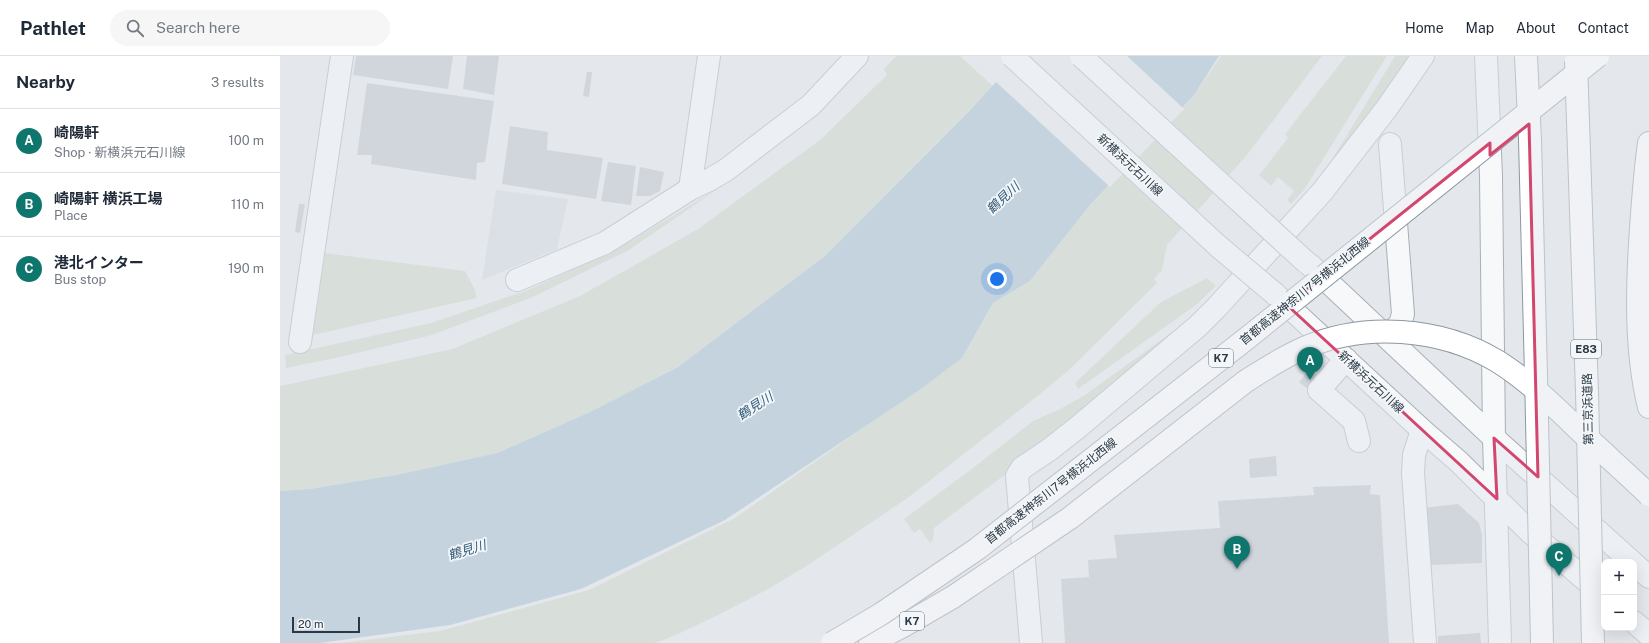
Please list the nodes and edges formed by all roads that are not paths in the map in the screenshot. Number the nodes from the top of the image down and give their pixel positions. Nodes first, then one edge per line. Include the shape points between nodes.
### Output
1 (342, 56) edge
2 (709, 56) edge
3 (857, 56) edge
4 (1012, 56) edge
5 (1081, 56) edge
6 (1423, 56) edge
7 (1486, 56) edge
8 (1526, 56) edge
9 (1576, 56) edge
10 (1598, 56) edge
11 (1613, 56) edge
12 (1387, 108) junction
13 (1649, 143) edge
14 (690, 189) junction
15 (517, 280) dead end
16 (1386, 336) junction
17 (300, 342) dead end
18 (1346, 359) junction
19 (1649, 408) edge
20 (1422, 430) junction
21 (1494, 438) junction
22 (1359, 441) dead end
23 (1649, 495) edge
24 (1497, 499) junction
25 (1649, 507) edge
26 (1629, 559) edge
27 (1637, 566) edge
28 (1649, 577) edge
29 (1603, 595) edge
30 (1637, 625) edge
31 (1649, 635) edge
32 (1541, 636) edge
33 (1593, 637) edge
34 (832, 643) edge
35 (850, 643) edge
36 (870, 643) edge
37 (889, 643) edge
38 (1031, 643) edge
39 (1425, 643) edge
40 (1500, 643) edge

1 - 17 street
2 - 14 street
3 - 14 street via 811,105 726,170
4 - 18 street, 新横浜元石川線, bridge via 1218,246
5 - 16 street, bridge
6 - 12 street
7 - 21 street via 1491,176
8 - 32 highway, bridge via 1536,351
9 - 33 highway, 第三京浜道路 / E83, bridge
10 - 34 highway, 首都高速神奈川7号横浜北西線 / K7, bridge via 1246,339 977,549 881,614
11 - 35 highway, 首都高速神奈川7号横浜北西線 / K7, bridge via 1256,343 984,555
12 - 16 street via 1403,314 1400,324
12 - 38 street via 1322,192 1217,308 1077,428 1022,468 1017,476
13 - 19 highway via 1638,274 1639,326
14 - 15 street via 605,243
16 - 21 street
18 - 20 street, 新横浜元石川線
18 - 22 street via 1319,390 1354,421
20 - 24 street, 新横浜元石川線
20 - 39 street via 1414,455 1413,473
21 - 24 street
21 - 26 street
23 - 36 highway, K7, bridge via 1544,397 1496,361 1439,338 1408,332 1373,332 1339,337 1305,348 1246,381 1070,518 953,597
24 - 29 street, 新横浜元石川線 via 1530,532
24 - 40 street
25 - 37 highway, K7, bridge via 1540,404 1494,370 1465,356 1406,340 1374,340 1340,346 1309,355 1275,372 1076,524 957,605
27 - 28 street
30 - 31 street

